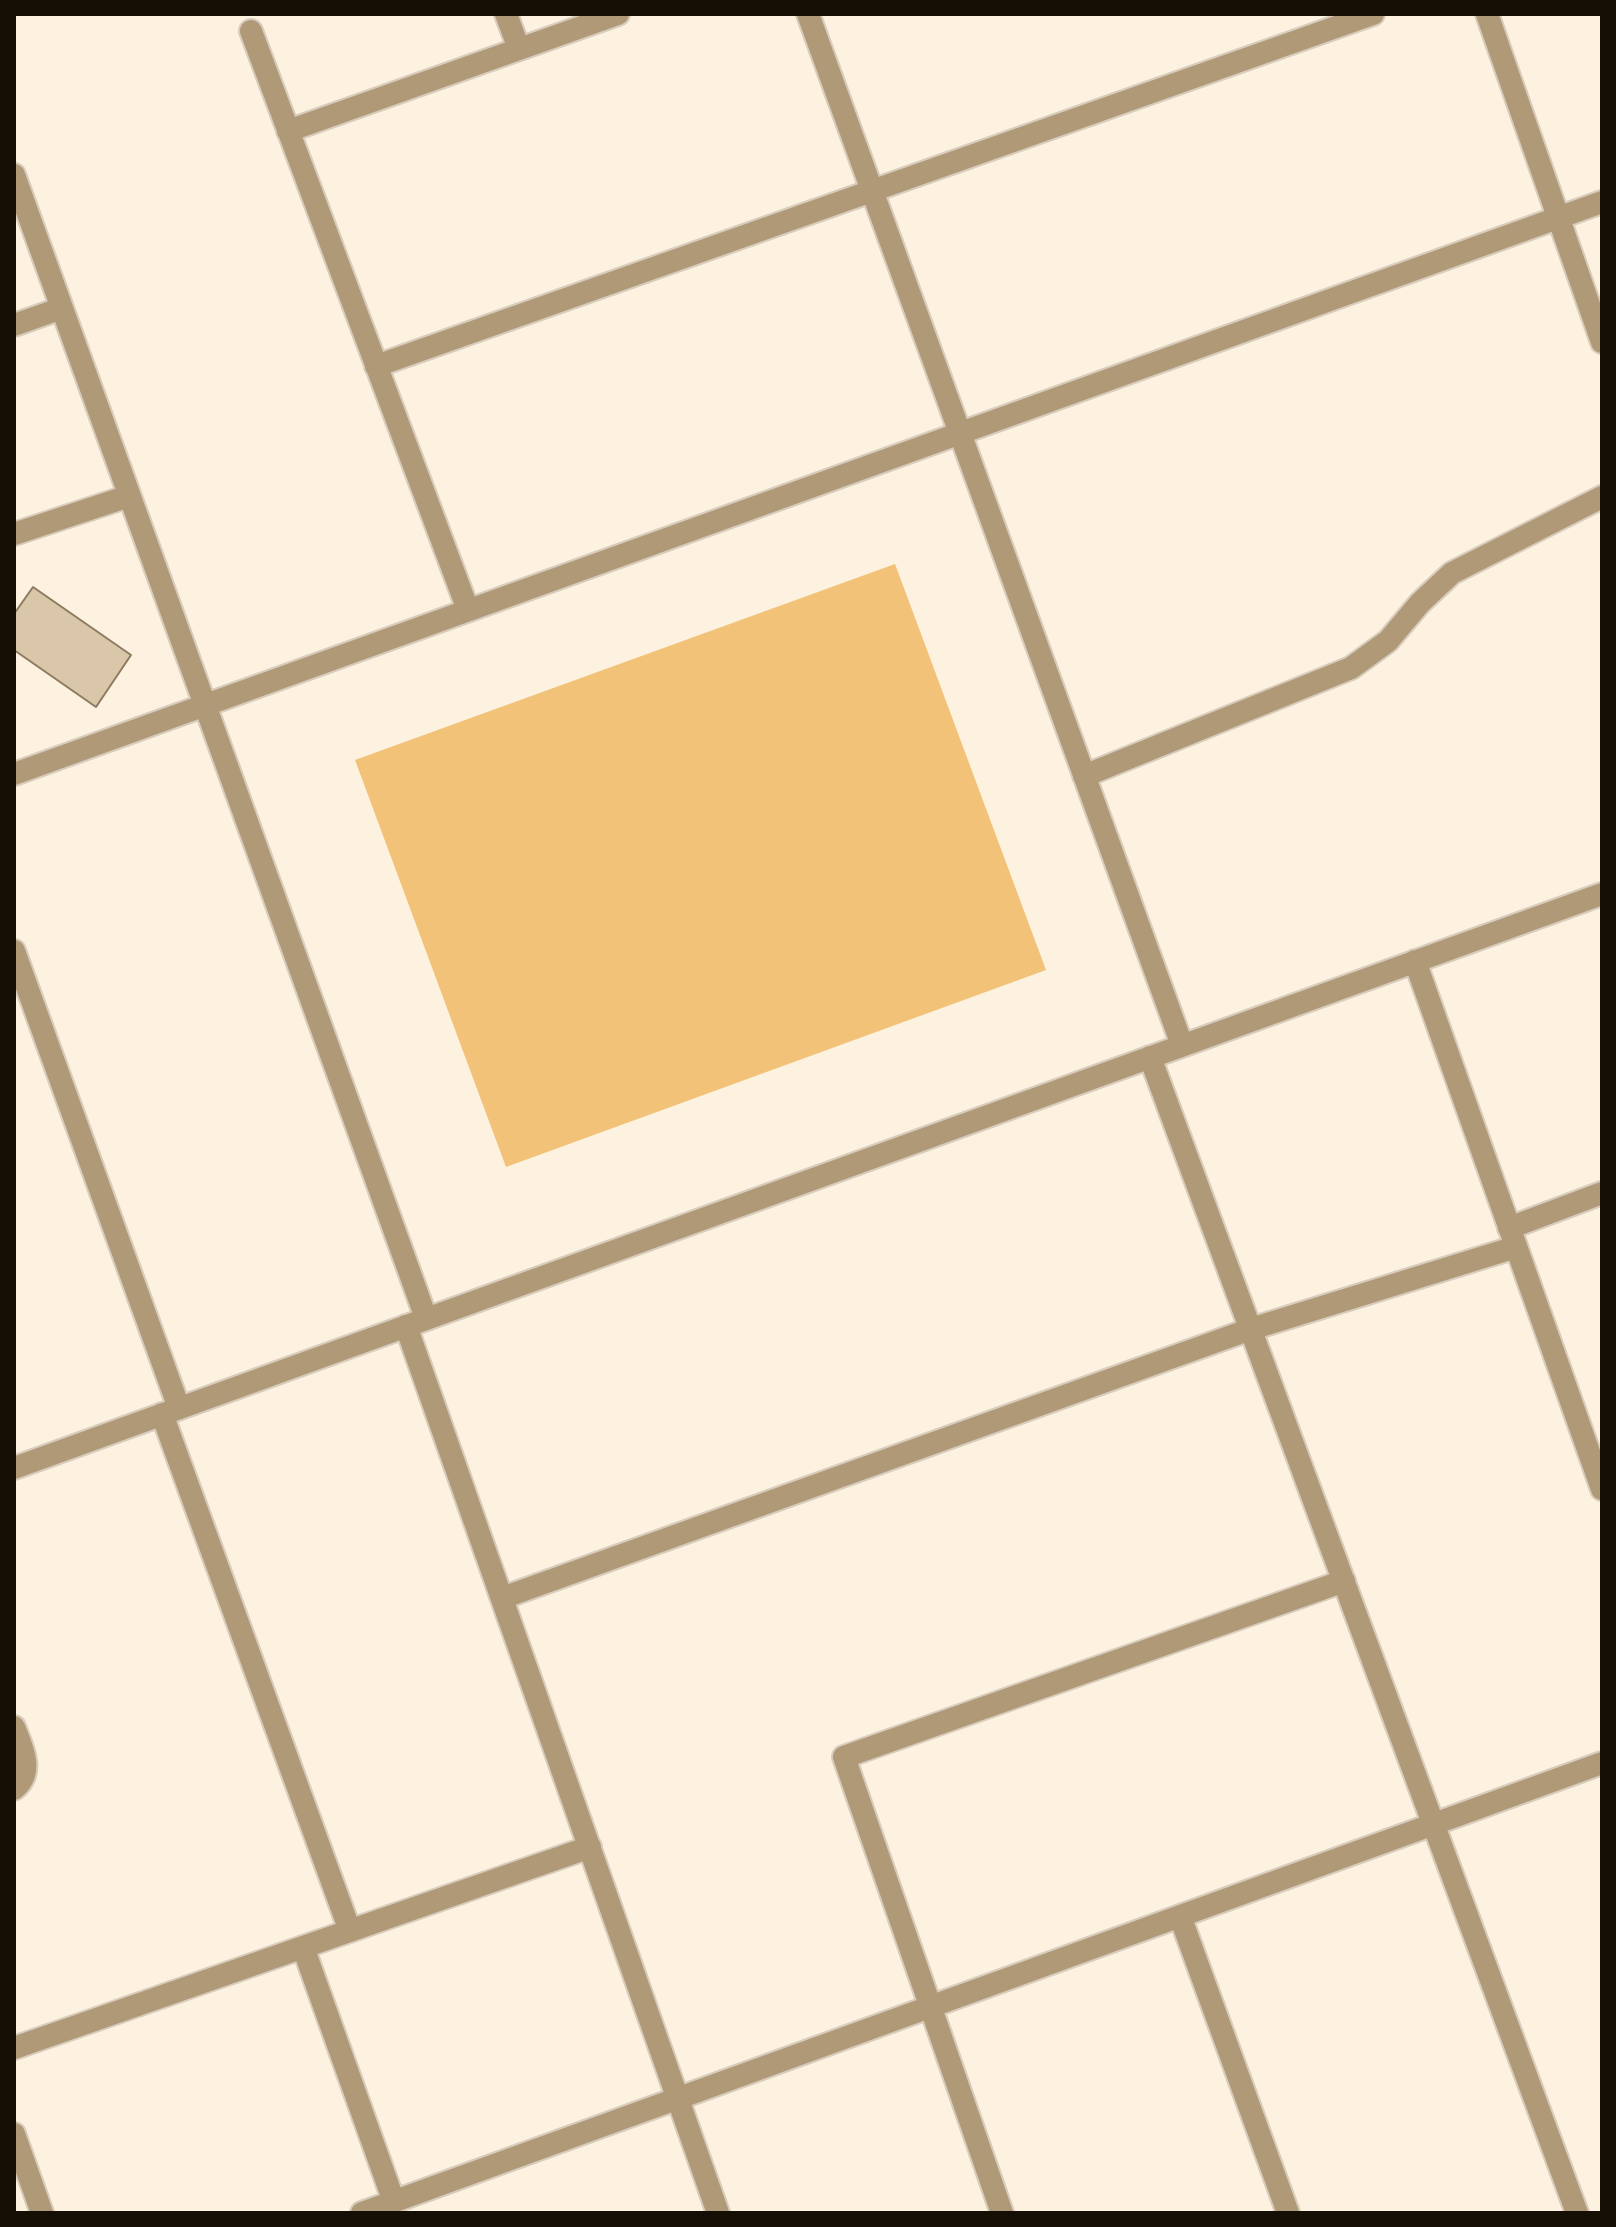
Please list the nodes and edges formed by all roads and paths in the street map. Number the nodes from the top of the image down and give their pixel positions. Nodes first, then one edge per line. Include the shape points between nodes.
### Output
1 (506, 14) edge
2 (618, 14) edge
3 (808, 14) edge
4 (1373, 14) edge
5 (1487, 14) edge
6 (251, 31) dead end
7 (519, 49) junction
8 (288, 131) junction
9 (14, 175) edge
10 (872, 191) junction
11 (1602, 202) edge
12 (1558, 218) junction
13 (62, 308) junction
14 (14, 325) edge
15 (1602, 342) edge
16 (376, 366) junction
17 (960, 433) junction
18 (129, 496) junction
19 (1602, 497) edge
20 (14, 534) edge
21 (468, 610) junction
22 (205, 705) junction
23 (14, 774) edge
24 (1084, 776) junction
25 (1602, 894) edge
26 (14, 951) edge
27 (1415, 961) junction
28 (1182, 1045) junction
29 (1150, 1057) junction
30 (1602, 1193) edge
31 (1512, 1238) junction
32 (416, 1322) junction
33 (1251, 1329) junction
34 (170, 1411) junction
35 (14, 1468) edge
36 (1602, 1489) edge
37 (1344, 1581) junction
38 (502, 1598) junction
39 (14, 1727) edge
40 (1602, 1763) edge
41 (14, 1789) edge
42 (1434, 1824) junction
43 (590, 1847) junction
44 (1180, 1916) junction
45 (350, 1931) junction
46 (303, 1947) junction
47 (931, 2007) junction
48 (14, 2048) edge
49 (678, 2099) junction
50 (14, 2134) edge
51 (394, 2202) junction
52 (42, 2213) edge
53 (362, 2213) edge
54 (718, 2213) edge
55 (1002, 2213) edge
56 (1288, 2213) edge
57 (1577, 2213) edge

1 - 7 street
2 - 7 street
3 - 10 street
4 - 10 street
5 - 12 street
6 - 8 street
7 - 8 street
8 - 16 street
9 - 13 street
10 - 16 street
10 - 17 street
11 - 12 street
12 - 15 street
12 - 17 street
13 - 14 street
13 - 18 street
16 - 21 street
17 - 21 street
17 - 24 street
18 - 20 street
18 - 22 street
19 - 24 street via 1452,573 1388,641 1351,668
21 - 22 street
22 - 23 street
22 - 32 street
24 - 28 street
25 - 27 street
26 - 34 street
27 - 28 street
27 - 31 street
28 - 29 street
29 - 32 street
29 - 33 street
30 - 31 street
31 - 33 street
31 - 36 street
32 - 34 street
32 - 38 street
33 - 37 street
33 - 38 street
34 - 35 street
34 - 45 street
37 - 42 street
37 - 47 street via 844,1757
38 - 43 street
39 - 41 street via 27,1759
40 - 42 street
42 - 44 street
42 - 57 street
43 - 45 street
43 - 49 street
44 - 47 street
44 - 56 street
45 - 46 street
46 - 48 street
46 - 51 street
47 - 49 street
47 - 55 street
49 - 51 street
49 - 54 street
50 - 52 street
51 - 53 street

